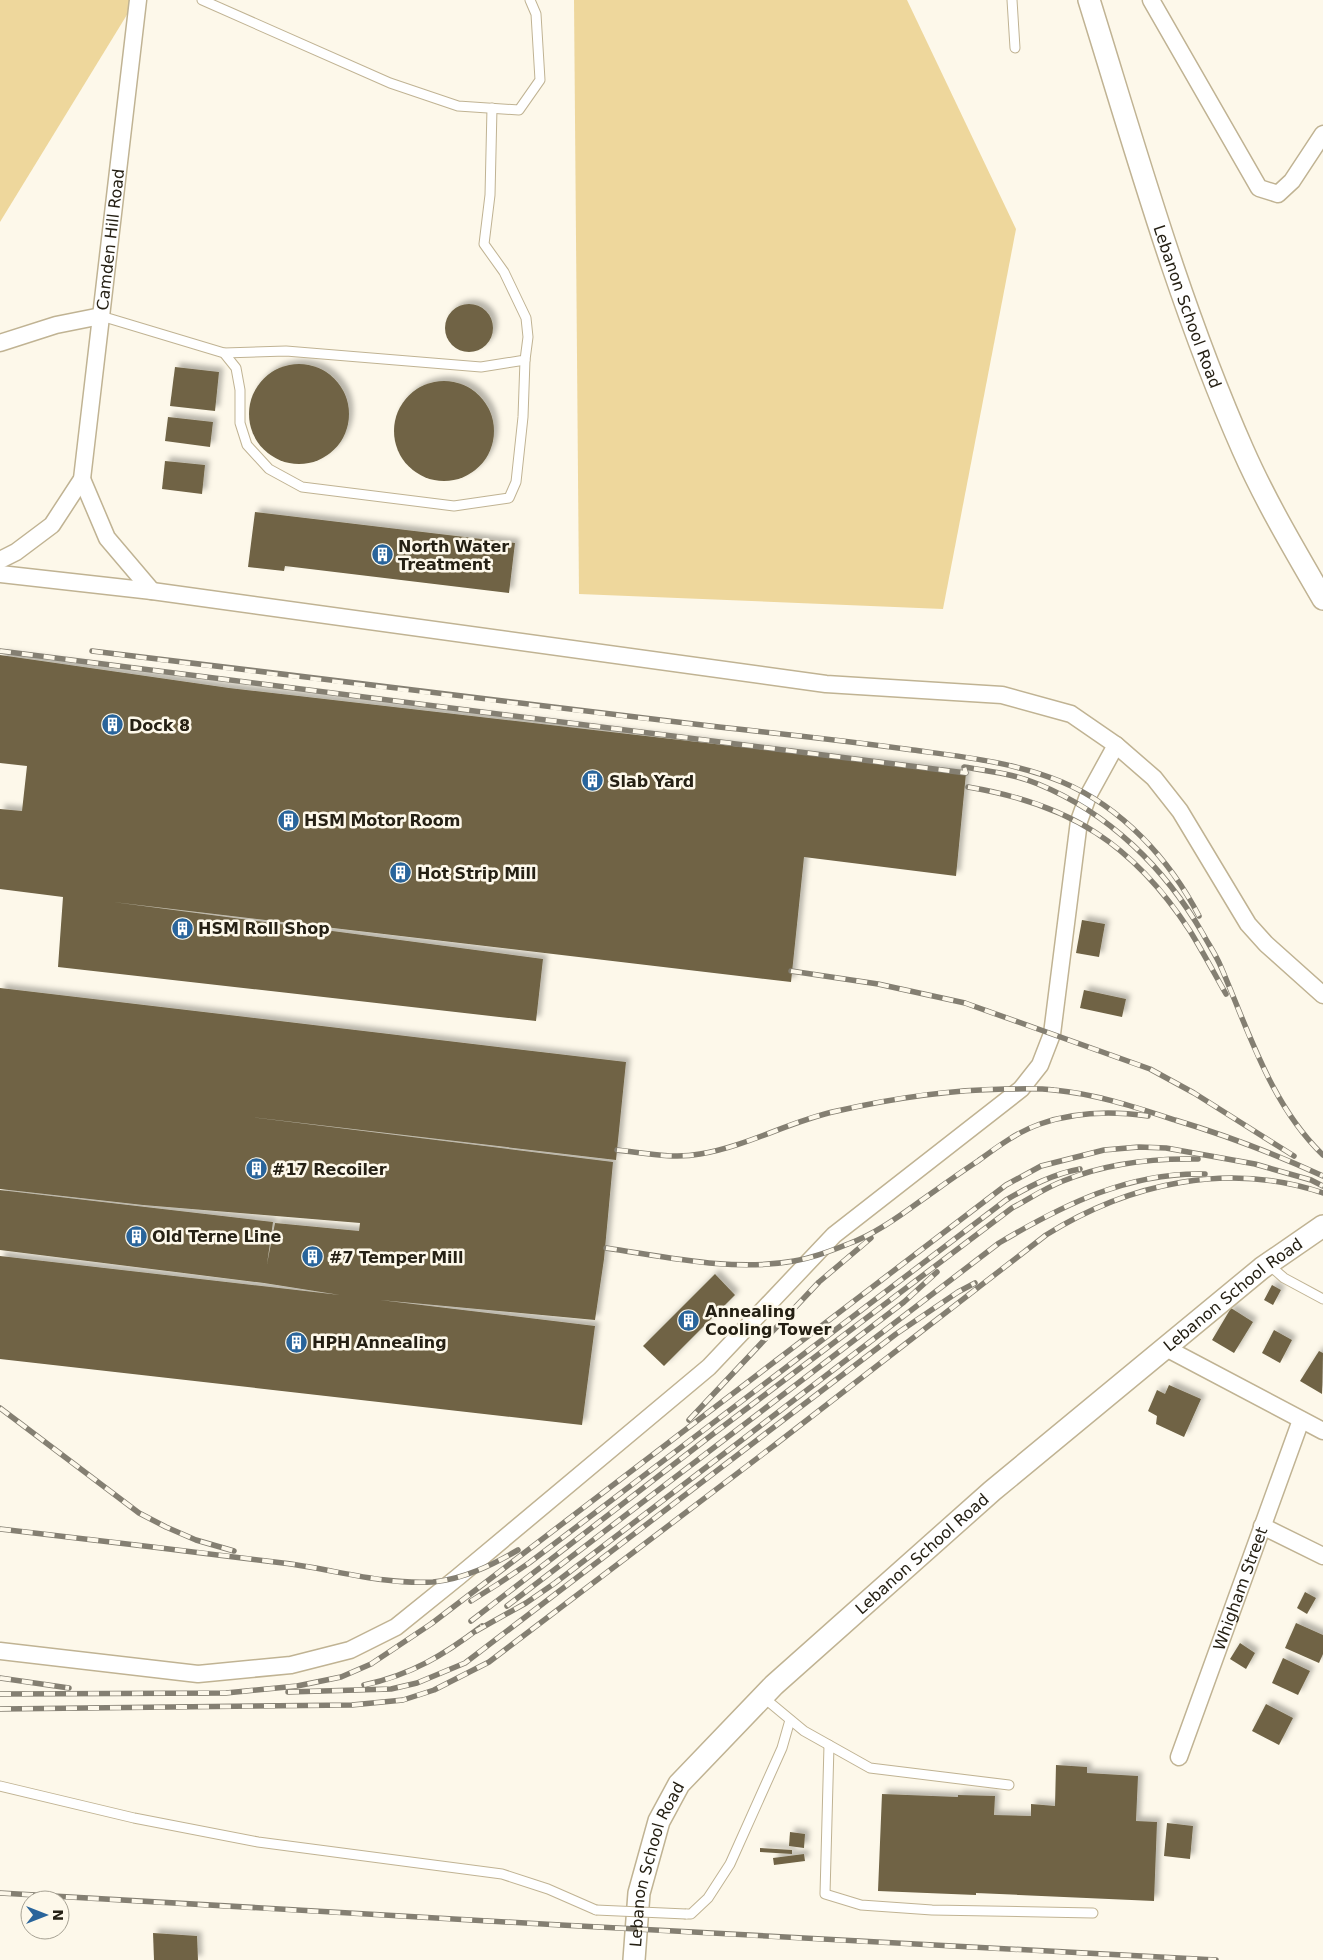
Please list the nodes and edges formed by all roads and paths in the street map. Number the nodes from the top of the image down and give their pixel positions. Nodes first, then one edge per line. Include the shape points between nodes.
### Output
1 (138, 0) edge
2 (202, 0) edge
3 (530, 0) edge
4 (1012, 0) edge
5 (1089, 0) edge
6 (1151, 0) edge
7 (1015, 48) dead end
8 (492, 108) junction
9 (1323, 134) edge
10 (101, 316) junction
11 (0, 343) edge
12 (224, 353) junction
13 (525, 360) junction
14 (82, 479) junction
15 (0, 560) edge
16 (0, 574) edge
17 (152, 591) junction
18 (1323, 599) edge
19 (1116, 745) junction
20 (1316, 986) edge
21 (1323, 994) edge
22 (1323, 1226) edge
23 (1268, 1263) junction
24 (1323, 1299) edge
25 (1164, 1348) junction
26 (1300, 1420) junction
27 (1323, 1431) edge
28 (1262, 1526) junction
29 (1323, 1556) edge
30 (0, 1651) edge
31 (763, 1697) junction
32 (790, 1720) junction
33 (829, 1745) junction
34 (1179, 1757) dead end
35 (0, 1786) edge
36 (1009, 1786) dead end
37 (1093, 1913) dead end
38 (634, 1960) edge

1 - 10 street, Camden Hill Road
2 - 8 lane via 390,82 458,106
3 - 8 lane via 536,14 540,80 519,110
4 - 7 lane
5 - 18 street, Lebanon School Road via 1201,348 1243,451
6 - 9 street via 1259,188 1278,194 1292,181
8 - 13 lane via 490,195 484,244 504,272 526,318
10 - 11 street via 56,325
10 - 12 lane
10 - 14 street, Camden Hill Road
12 - 13 lane via 286,351 481,367
12 - 13 lane via 236,368 240,423 247,445 269,469 302,487 454,506 509,498 516,482
14 - 15 street via 52,525
14 - 17 street via 107,538
16 - 17 street
17 - 19 street via 826,684 1002,695 1071,714
19 - 20 street via 1154,778 1180,811 1248,924 1266,944
19 - 30 street via 1078,821 1052,1034 1040,1065 1021,1089 834,1235 709,1367 458,1577 396,1627 350,1650 291,1665 198,1674
20 - 21 street
22 - 23 street, Lebanon School Road
23 - 24 lane via 1284,1278
23 - 25 street, Lebanon School Road
25 - 26 street
25 - 31 street, Lebanon School Road via 992,1491
26 - 27 street
26 - 28 street, Whigham Street
28 - 29 street
28 - 34 street, Whigham Street
31 - 32 lane
31 - 38 street, Lebanon School Road via 679,1784 659,1821 638,1892
32 - 33 lane
32 - 35 lane, bridge via 782,1748 730,1864 708,1898 690,1914 596,1910 548,1888 502,1874 258,1842 134,1818
33 - 36 lane via 870,1768
33 - 37 lane via 825,1894 869,1906

